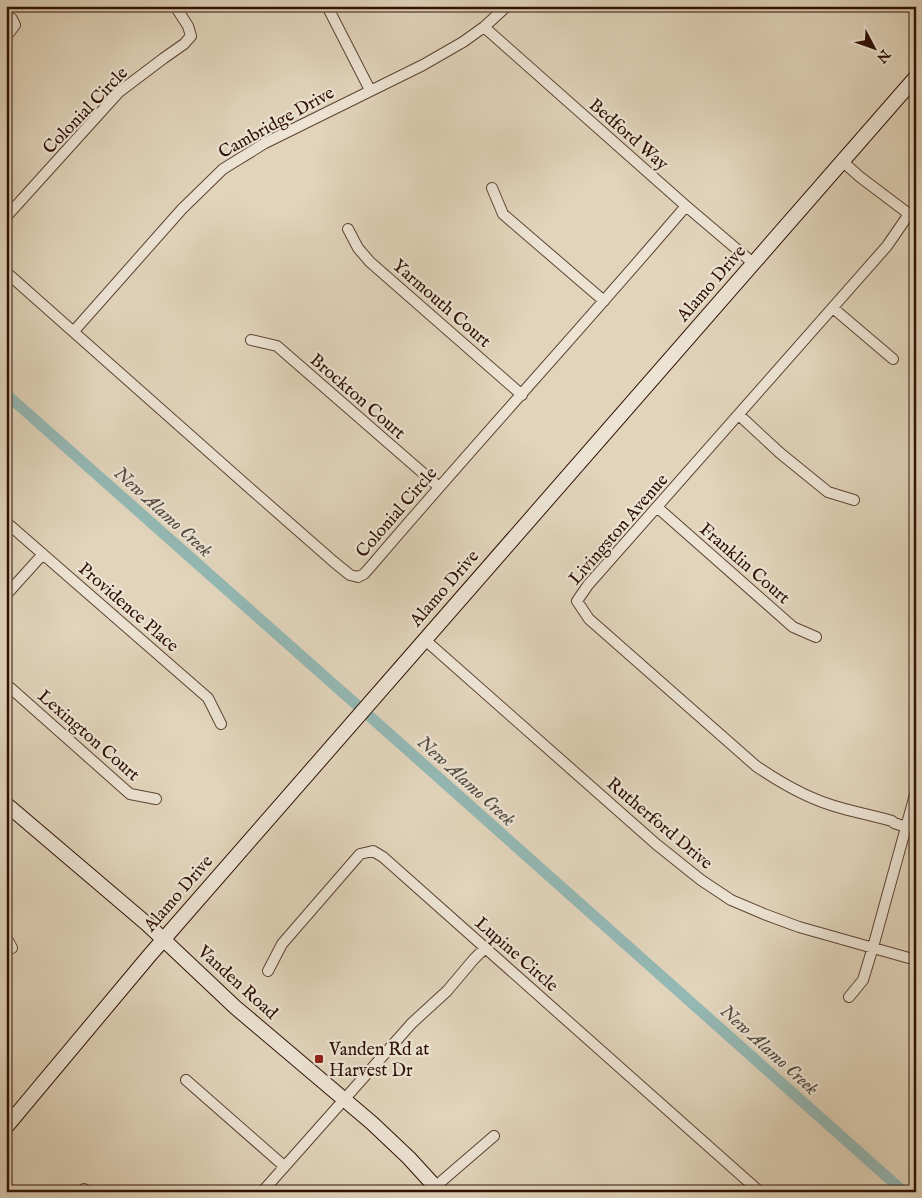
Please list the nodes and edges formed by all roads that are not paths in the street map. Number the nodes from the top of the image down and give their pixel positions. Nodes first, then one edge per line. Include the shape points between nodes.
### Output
1 (175, 6) edge
2 (327, 6) edge
3 (507, 6) edge
4 (6, 15) edge
5 (484, 27) junction
6 (6, 37) edge
7 (916, 77) edge
8 (370, 90) junction
9 (842, 161) junction
10 (492, 188) dead end
11 (686, 206) junction
12 (912, 216) edge
13 (6, 217) edge
14 (348, 230) dead end
15 (753, 263) junction
16 (6, 272) edge
17 (604, 301) junction
18 (833, 308) junction
19 (74, 331) junction
20 (251, 340) dead end
21 (892, 359) dead end
22 (522, 395) junction
23 (739, 415) junction
24 (438, 487) junction
25 (854, 500) dead end
26 (658, 508) junction
27 (6, 522) edge
28 (43, 554) junction
29 (6, 595) edge
30 (816, 637) dead end
31 (424, 639) junction
32 (6, 684) edge
33 (221, 724) dead end
34 (916, 791) edge
35 (156, 799) dead end
36 (8, 810) edge
37 (906, 827) junction
38 (6, 937) edge
39 (163, 939) junction
40 (873, 947) junction
41 (12, 948) dead end
42 (485, 948) junction
43 (916, 960) edge
44 (268, 971) dead end
45 (849, 996) dead end
46 (186, 1080) dead end
47 (344, 1099) junction
48 (6, 1127) edge
49 (494, 1136) dead end
50 (284, 1166) junction
51 (438, 1189) edge
52 (262, 1192) edge
53 (760, 1192) edge

1 - 13 street, Colonial Circle via 191,36 120,92
2 - 8 street
3 - 5 street, Cambridge Drive
4 - 6 street via 15,25
5 - 8 street, Cambridge Drive via 423,65
5 - 11 street, Bedford Way
7 - 9 main road, Alamo Drive
8 - 19 street, Cambridge Drive via 265,143 223,169
9 - 12 street
9 - 15 main road, Alamo Drive
10 - 17 street via 503,214
11 - 15 street, Bedford Way
11 - 17 street, Colonial Circle
12 - 18 street, Livingston Avenue
14 - 22 street, Yarmouth Court via 370,262
15 - 31 main road, Alamo Drive
16 - 19 street, Colonial Circle
17 - 22 street, Colonial Circle
18 - 21 street
18 - 23 street, Livingston Avenue
19 - 24 street, Colonial Circle via 350,575 358,577 364,574
20 - 24 street, Brockton Court via 277,346
22 - 24 street, Colonial Circle
23 - 25 street via 780,454 828,492
23 - 26 street, Livingston Avenue
26 - 30 street, Franklin Court via 793,627
26 - 37 street, Livingston Avenue via 588,585 578,601 590,618 756,766 782,784 828,804
27 - 28 street, Providence Place
28 - 29 street
28 - 33 street, Providence Place via 208,698
31 - 39 main road, Alamo Drive
31 - 40 street, Rutherford Drive via 701,880 731,900 764,914
32 - 35 street, Lexington Court via 130,794
34 - 37 street
36 - 39 main road, Vanden Road
37 - 40 street
38 - 41 street
39 - 47 main road, Vanden Road via 235,1007
39 - 48 main road, Alamo Drive
40 - 43 street, Rutherford Drive
40 - 45 street via 863,980
42 - 44 street, Lupine Circle via 374,851 360,854 282,944
42 - 47 street
42 - 53 street, Lupine Circle
46 - 50 street
47 - 50 street
47 - 51 main road, Vanden Road
49 - 51 street
50 - 52 street

